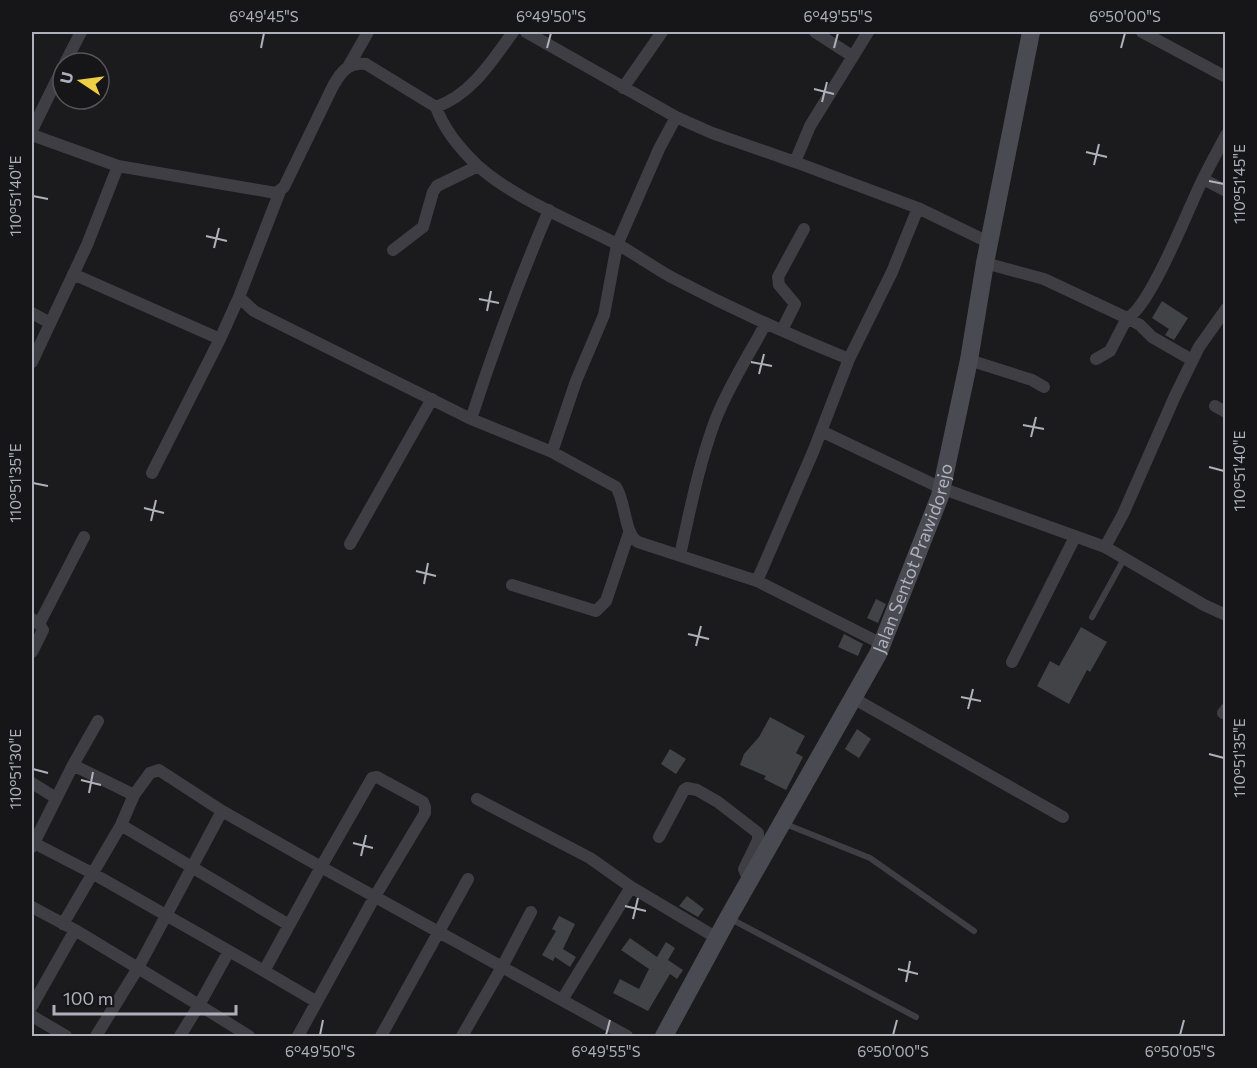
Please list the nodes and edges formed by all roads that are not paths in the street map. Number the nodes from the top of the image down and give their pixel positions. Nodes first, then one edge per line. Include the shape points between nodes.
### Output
1 (81, 32) edge
2 (368, 32) edge
3 (513, 32) edge
4 (526, 32) edge
5 (662, 32) edge
6 (815, 32) edge
7 (868, 32) edge
8 (1031, 32) edge
9 (1142, 32) edge
10 (71, 51) edge
11 (852, 56) junction
12 (348, 67) junction
13 (1226, 77) edge
14 (622, 88) junction
15 (51, 91) edge
16 (436, 107) junction
17 (676, 117) junction
18 (32, 130) edge
19 (32, 135) edge
20 (1226, 135) edge
21 (795, 162) junction
22 (118, 166) junction
23 (478, 166) junction
24 (1203, 178) junction
25 (280, 191) junction
26 (1226, 191) edge
27 (918, 208) junction
28 (549, 210) junction
29 (804, 229) dead end
30 (988, 242) junction
31 (617, 245) junction
32 (393, 250) dead end
33 (984, 263) junction
34 (73, 274) junction
35 (239, 297) junction
36 (1226, 309) edge
37 (32, 313) edge
38 (1127, 318) junction
39 (50, 323) junction
40 (766, 323) junction
41 (782, 330) junction
42 (220, 339) junction
43 (849, 358) junction
44 (1096, 359) dead end
45 (969, 360) junction
46 (1192, 360) junction
47 (32, 362) edge
48 (1044, 387) dead end
49 (432, 399) junction
50 (471, 419) junction
51 (821, 431) junction
52 (552, 452) junction
53 (152, 473) dead end
54 (941, 488) junction
55 (629, 533) junction
56 (84, 537) dead end
57 (1075, 537) junction
58 (350, 544) dead end
59 (1105, 548) junction
60 (680, 555) junction
61 (1124, 559) junction
62 (758, 581) junction
63 (512, 585) dead end
64 (1224, 609) edge
65 (1092, 617) dead end
66 (35, 621) edge
67 (882, 644) junction
68 (32, 652) edge
69 (1012, 662) dead end
70 (853, 698) junction
71 (98, 721) dead end
72 (73, 765) junction
73 (32, 783) edge
74 (134, 795) junction
75 (56, 798) junction
76 (477, 800) dead end
77 (222, 811) junction
78 (1063, 817) dead end
79 (783, 823) junction
80 (121, 825) junction
81 (658, 837) dead end
82 (32, 844) edge
83 (321, 867) junction
84 (193, 868) junction
85 (92, 873) junction
86 (468, 879) dead end
87 (749, 881) junction
88 (631, 887) junction
89 (374, 898) junction
90 (32, 907) edge
91 (531, 912) dead end
92 (167, 915) junction
93 (728, 918) junction
94 (290, 925) junction
95 (69, 927) junction
96 (974, 931) dead end
97 (440, 933) junction
98 (717, 938) junction
99 (229, 951) junction
100 (502, 967) junction
101 (138, 968) junction
102 (264, 971) junction
103 (562, 1000) junction
104 (317, 1002) junction
105 (199, 1005) junction
106 (32, 1006) edge
107 (32, 1017) edge
108 (916, 1017) dead end
109 (66, 1036) edge
110 (96, 1036) edge
111 (180, 1036) edge
112 (249, 1036) edge
113 (298, 1036) edge
114 (381, 1036) edge
115 (462, 1036) edge
116 (627, 1036) edge
117 (664, 1036) edge

1 - 10 street
2 - 12 street
3 - 16 street via 484,72 452,101
4 - 14 street
5 - 14 street
6 - 11 street
7 - 11 street
8 - 30 main road, Jalan Sentot Prawidorejo
9 - 13 street
11 - 21 street via 810,126
12 - 16 street via 366,64
12 - 25 street via 333,86
14 - 17 street
15 - 18 street
16 - 23 street via 444,126
17 - 21 street
17 - 31 street
19 - 22 street
20 - 24 street
21 - 27 street
22 - 25 street via 265,193
22 - 34 street
23 - 28 street
23 - 32 street via 437,186 423,227
24 - 26 street
24 - 38 street via 1156,279 1138,309
25 - 35 street
27 - 30 street
27 - 43 street via 892,272
28 - 31 street
28 - 50 street
29 - 41 street via 778,277 779,285 795,304
30 - 33 main road, Jalan Sentot Prawidorejo
31 - 40 street via 671,277
31 - 52 street via 604,315
33 - 38 street via 1044,279
33 - 45 main road, Jalan Sentot Prawidorejo
34 - 39 street
34 - 42 street
35 - 42 street
35 - 49 street via 254,311
36 - 46 street
37 - 39 street
38 - 44 street via 1110,351
38 - 46 street
39 - 47 street
40 - 41 street
40 - 60 street via 716,420 697,479
41 - 43 street
42 - 53 street
43 - 51 street
45 - 48 street
45 - 54 main road, Jalan Sentot Prawidorejo
46 - 59 street
49 - 50 street
49 - 58 street
50 - 52 street
51 - 54 street
51 - 62 street
52 - 55 street via 616,487 622,496
54 - 57 street
54 - 67 main road, Jalan Sentot Prawidorejo
55 - 60 street via 638,542
55 - 63 street via 606,601 596,611
56 - 66 street
57 - 59 street
57 - 69 street
59 - 61 street
60 - 62 street
61 - 64 street via 1204,605
61 - 65 lane
62 - 67 street
66 - 68 street via 42,627 42,634
67 - 70 main road, Jalan Sentot Prawidorejo
70 - 78 street
70 - 79 main road, Jalan Sentot Prawidorejo
71 - 72 street
72 - 74 street
72 - 75 street
73 - 75 street
74 - 77 street via 150,773 159,770
74 - 80 street
75 - 82 street
76 - 88 street via 590,858
77 - 83 street
77 - 84 street
79 - 87 main road, Jalan Sentot Prawidorejo
79 - 96 lane via 870,858
80 - 84 street
80 - 85 street
81 - 87 street via 684,790 697,790 758,834 744,869
82 - 85 street
83 - 89 street
83 - 89 street via 372,778 380,778 423,802 425,813
83 - 94 street
84 - 92 street
84 - 94 street
85 - 92 street
85 - 95 street
86 - 97 street
87 - 93 main road, Jalan Sentot Prawidorejo
88 - 98 street
88 - 103 street
89 - 97 street
89 - 104 street
90 - 95 street
91 - 100 street
92 - 99 street
92 - 101 street
93 - 98 main road, Jalan Sentot Prawidorejo
93 - 108 lane
94 - 102 street
95 - 101 street
95 - 106 street
97 - 100 street
97 - 114 street
98 - 117 main road, Jalan Sentot Prawidorejo
99 - 102 street
99 - 105 street
100 - 103 street
100 - 115 street
101 - 105 street
101 - 110 street
102 - 104 street
103 - 116 street
104 - 113 street
105 - 111 street
105 - 112 street
107 - 109 street

